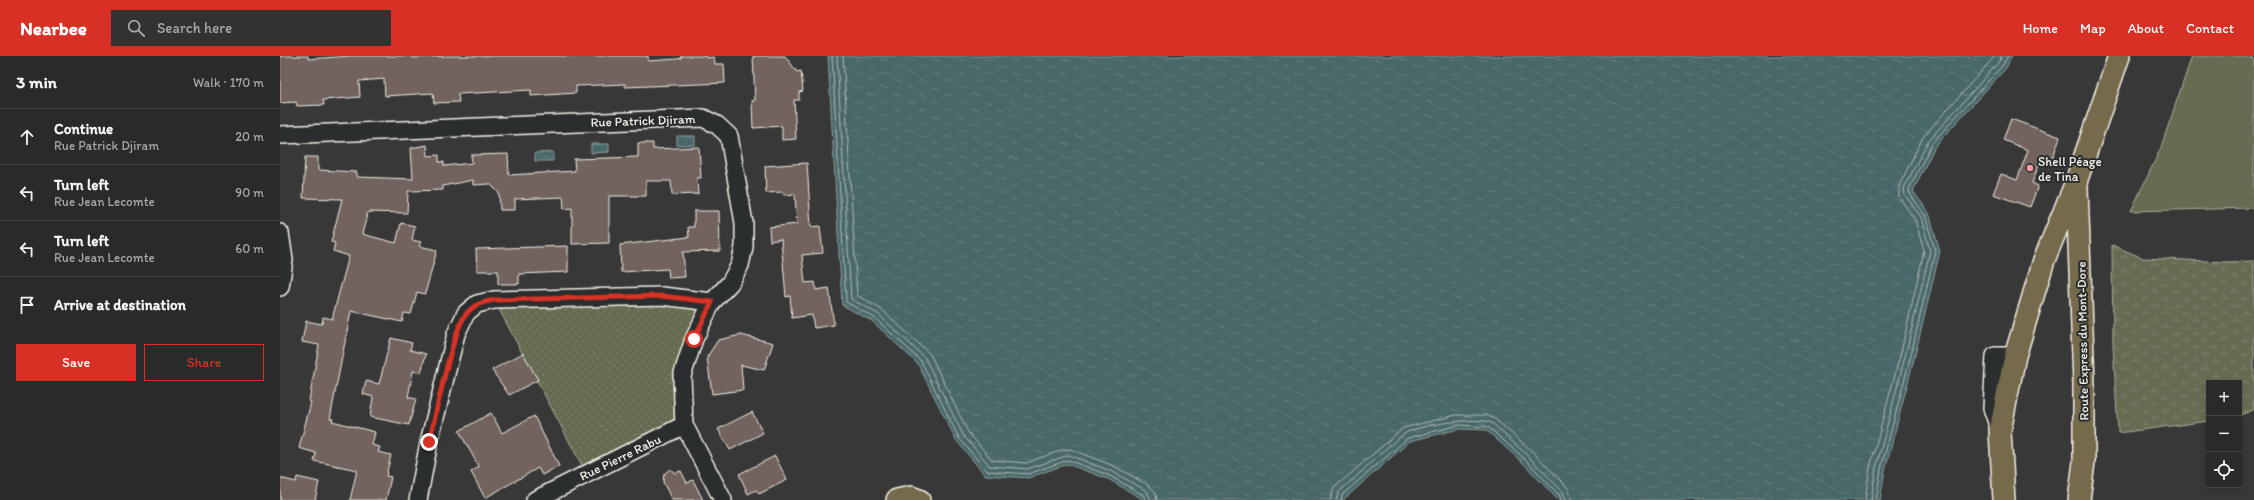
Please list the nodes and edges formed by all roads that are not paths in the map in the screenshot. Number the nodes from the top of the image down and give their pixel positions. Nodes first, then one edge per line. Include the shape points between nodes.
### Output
1 (2119, 56) edge
2 (280, 135) edge
3 (2076, 182) junction
4 (280, 233) edge
5 (280, 287) edge
6 (712, 302) junction
7 (684, 425) junction
8 (2084, 462) junction
9 (418, 500) edge
10 (535, 500) edge
11 (722, 500) edge
12 (897, 500) edge
13 (919, 500) edge
14 (2004, 500) edge
15 (2079, 500) edge
16 (2085, 500) edge

1 - 3 main road, Route Express du Mont-Dore
2 - 6 street, Rue Patrick Djiram via 703,118 717,125 729,136 744,223 744,247 740,265 730,283
3 - 8 main road, Route Express du Mont-Dore via 2084,377
3 - 14 main road, Route Express du Mont-Dore via 2044,260 2015,356 2000,431
4 - 5 street via 284,260
6 - 7 street, Rue Patrick Djiram via 694,339 682,376
6 - 9 street via 662,296 494,300 477,304 466,314 456,334 429,442
7 - 10 street, Rue Pierre Rabu
7 - 11 street, Rue Patrick Djiram
8 - 15 main road, Route Express du Mont-Dore
8 - 16 main road
12 - 13 main road via 911,497

